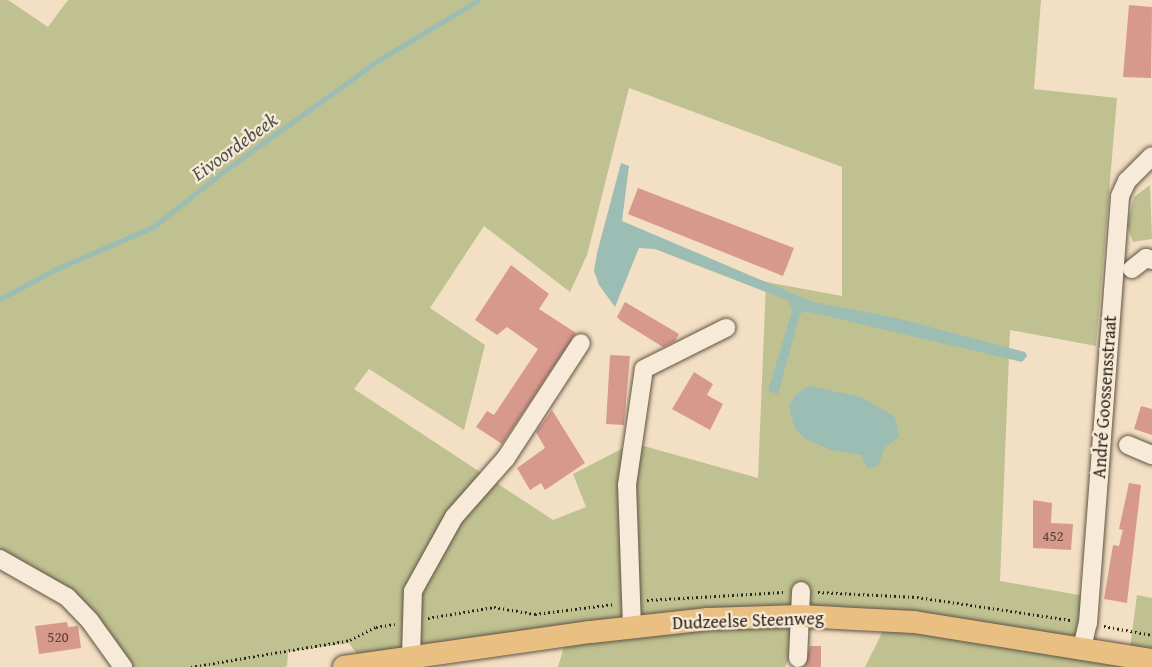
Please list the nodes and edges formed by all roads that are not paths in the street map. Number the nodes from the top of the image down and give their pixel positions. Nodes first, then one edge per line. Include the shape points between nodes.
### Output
1 (1152, 156) edge
2 (1152, 260) edge
3 (1132, 269) dead end
4 (726, 328) dead end
5 (581, 343) dead end
6 (1128, 446) dead end
7 (1152, 455) edge
8 (0, 559) edge
9 (801, 591) dead end
10 (800, 616) junction
11 (632, 627) junction
12 (1082, 648) junction
13 (411, 657) junction
14 (798, 658) dead end
15 (1152, 660) edge
16 (357, 666) edge
17 (123, 667) edge

1 - 12 street, André Goossensstraat via 1127,181 1120,196 1088,623
2 - 3 street via 1146,258
4 - 11 street via 644,369 627,485
5 - 13 street via 506,458 454,518 413,591
6 - 7 street, André Goossensstraat
8 - 17 street via 67,597
9 - 10 street
10 - 11 main road, Dudzeelse Steenweg via 708,619
10 - 12 main road, Dudzeelse Steenweg via 914,622
10 - 14 street
11 - 13 main road, Dudzeelse Steenweg
12 - 15 main road, Dudzeelse Steenweg
13 - 16 main road, Dudzeelse Steenweg

